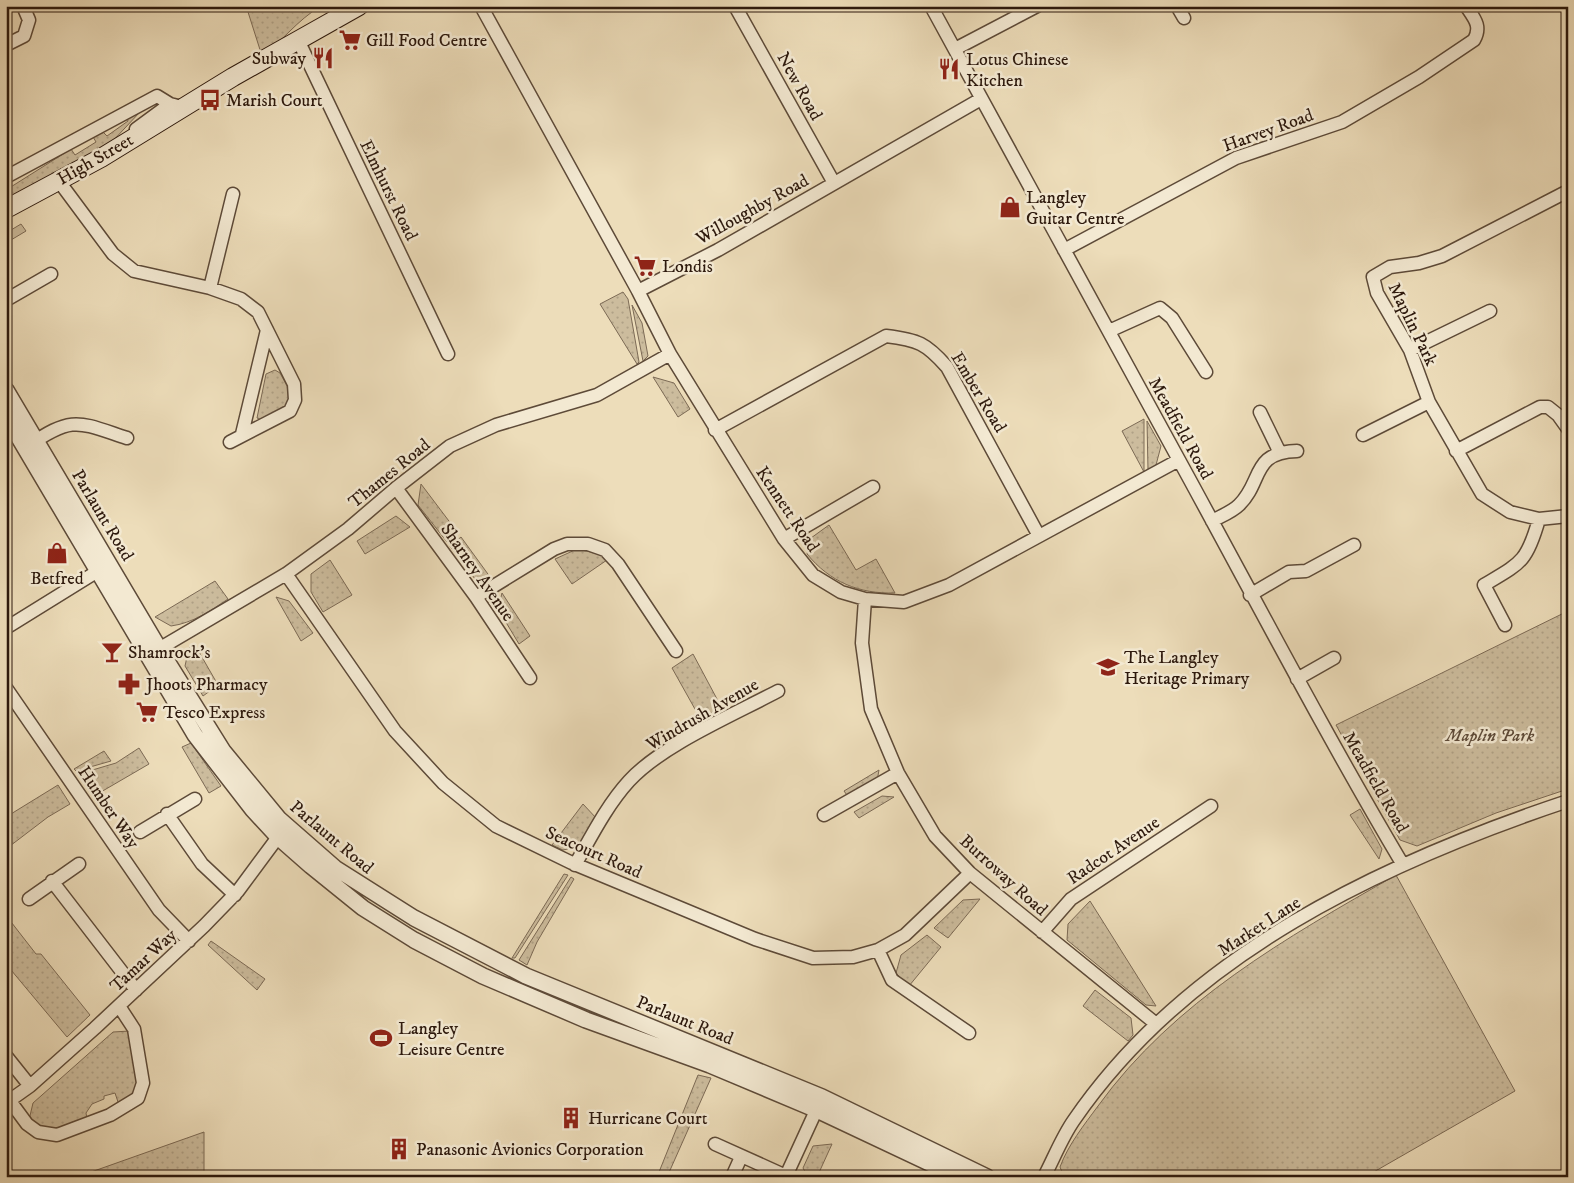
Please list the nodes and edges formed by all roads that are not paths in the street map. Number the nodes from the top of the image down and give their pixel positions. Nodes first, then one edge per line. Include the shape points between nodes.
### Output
1 (23, 6) edge
2 (359, 6) edge
3 (481, 6) edge
4 (735, 6) edge
5 (931, 6) edge
6 (1037, 6) edge
7 (1177, 6) edge
8 (1466, 6) edge
9 (1184, 18) dead end
10 (298, 42) junction
11 (6, 45) edge
12 (954, 50) junction
13 (981, 99) junction
14 (176, 105) junction
15 (6, 177) edge
16 (58, 180) junction
17 (834, 183) junction
18 (1568, 190) edge
19 (233, 194) dead end
20 (6, 209) edge
21 (1064, 250) junction
22 (51, 274) dead end
23 (210, 288) junction
24 (638, 291) junction
25 (6, 300) edge
26 (1490, 311) dead end
27 (268, 330) junction
28 (1109, 332) junction
29 (1410, 350) junction
30 (448, 354) dead end
31 (670, 354) junction
32 (1206, 372) dead end
33 (6, 390) edge
34 (1429, 402) junction
35 (1260, 412) dead end
36 (6, 416) edge
37 (1568, 429) edge
38 (715, 430) junction
39 (242, 434) junction
40 (1363, 435) dead end
41 (127, 438) dead end
42 (230, 442) dead end
43 (30, 444) junction
44 (1279, 451) junction
45 (1297, 451) dead end
46 (1456, 451) junction
47 (1180, 460) junction
48 (874, 487) dead end
49 (396, 488) junction
50 (1568, 516) edge
51 (1538, 519) junction
52 (1212, 521) junction
53 (1040, 536) junction
54 (784, 539) junction
55 (1354, 545) dead end
56 (104, 567) junction
57 (286, 574) junction
58 (1250, 595) junction
59 (476, 596) junction
60 (864, 599) junction
61 (1505, 625) dead end
62 (6, 628) edge
63 (676, 651) dead end
64 (154, 653) junction
65 (1334, 658) dead end
66 (530, 678) dead end
67 (1297, 679) junction
68 (6, 688) edge
69 (778, 691) dead end
70 (898, 773) junction
71 (195, 799) dead end
72 (1568, 801) edge
73 (1211, 806) dead end
74 (167, 814) junction
75 (824, 815) dead end
76 (140, 832) dead end
77 (283, 833) junction
78 (79, 864) dead end
79 (575, 864) junction
80 (1403, 865) junction
81 (970, 874) junction
82 (52, 881) junction
83 (235, 895) junction
84 (29, 899) dead end
85 (1042, 932) junction
86 (189, 941) junction
87 (878, 950) junction
88 (136, 990) junction
89 (119, 1006) junction
90 (1156, 1023) junction
91 (969, 1033) dead end
92 (6, 1056) edge
93 (30, 1086) junction
94 (8, 1102) edge
95 (820, 1104) junction
96 (714, 1144) dead end
97 (741, 1157) junction
98 (787, 1176) edge
99 (732, 1177) edge
100 (959, 1177) edge
101 (987, 1177) edge
102 (1044, 1177) edge

1 - 11 street via 29,20 24,36
2 - 10 main road, High Street
3 - 24 street
4 - 17 street, New Road
5 - 12 street, Meadfield Road
6 - 12 street
7 - 9 street
8 - 21 street, Harvey Road via 1477,23 1474,40 1419,77 1342,122 1236,158
10 - 14 main road, High Street
10 - 30 street, Elmhurst Road
12 - 13 street, Meadfield Road
13 - 17 street, Willoughby Road
13 - 21 street, Meadfield Road
14 - 15 street, High Street via 157,96
14 - 16 main road, High Street via 132,138
16 - 20 main road, High Street
16 - 23 street via 113,254 134,271
17 - 24 street, Willoughby Road via 718,250
18 - 29 street, Maplin Park via 1442,256 1390,267 1373,277 1377,292
19 - 23 street
21 - 28 street, Meadfield Road
22 - 25 street
23 - 27 street via 241,299 258,312
24 - 31 street, Kennett Road
26 - 29 street
27 - 39 street
27 - 39 street via 294,384 294,400 290,411
28 - 32 street via 1160,308 1172,318
28 - 47 street, Meadfield Road
29 - 34 street, Maplin Park
31 - 38 street, Kennett Road
31 - 49 street, Thames Road via 597,395 496,425 450,446
33 - 43 street, Parlaunt Road
34 - 40 street
34 - 46 street, Maplin Park
35 - 44 street
36 - 43 street, Parlaunt Road
37 - 46 street via 1548,407 1540,407
38 - 53 street, Ember Road via 886,336 914,340 934,352 948,367
38 - 54 street, Kennett Road
39 - 42 street
41 - 43 street via 82,423 64,424
43 - 56 street, Parlaunt Road
44 - 45 street
44 - 52 street via 1259,468 1239,506
46 - 51 street, Maplin Park via 1482,494 1510,512
47 - 52 street, Meadfield Road
47 - 53 street, Kennett Road
48 - 54 street
49 - 57 street, Thames Road via 348,529
49 - 59 street, Sharney Avenue
50 - 51 street, Maplin Park
51 - 61 street via 1532,543 1520,564 1484,585
52 - 58 street, Meadfield Road
53 - 60 street, Kennett Road via 949,585 904,602
54 - 60 street, Kennett Road via 813,575 841,592
55 - 58 street via 1306,571 1289,572
56 - 62 street
56 - 64 street, Parlaunt Road
57 - 64 street, Thames Road
57 - 79 street, Seacourt Road via 395,731 443,783 496,826
58 - 67 street, Meadfield Road
59 - 63 street via 554,549 567,544 588,544 605,550 618,564
59 - 66 street, Sharney Avenue
60 - 70 street, Burroway Road via 862,643 871,709
64 - 77 street, Parlaunt Road
65 - 67 street
67 - 80 street, Meadfield Road
68 - 86 street, Humber Way via 158,910
69 - 79 street, Windrush Avenue via 662,754 628,782
70 - 75 street
70 - 81 street, Burroway Road via 935,836
71 - 74 street
72 - 80 street, Market Lane via 1494,825
73 - 85 street, Radcot Avenue via 1071,899
74 - 76 street
74 - 83 street via 202,864
77 - 83 street, Tamar Way
77 - 95 street, Parlaunt Road via 372,893 508,967
78 - 82 street
79 - 87 street, Seacourt Road via 755,939 813,958 853,957
80 - 90 street, Market Lane via 1330,902 1238,958
81 - 85 street, Burroway Road
81 - 87 street, Seacourt Road via 906,935
82 - 84 street
82 - 88 street
83 - 86 street, Tamar Way
85 - 90 street, Burroway Road
86 - 88 street, Tamar Way
87 - 91 street via 892,980
88 - 89 street, Tamar Way
89 - 93 street, Tamar Way
89 - 94 street via 134,1030 143,1082 138,1098 110,1115 57,1135 38,1132
90 - 102 street, Market Lane via 1112,1071 1073,1121
92 - 93 street
93 - 94 street, Tamar Way
95 - 98 street
95 - 100 street, Parlaunt Road
95 - 101 street, Parlaunt Road
96 - 97 street
97 - 98 street
97 - 99 street

